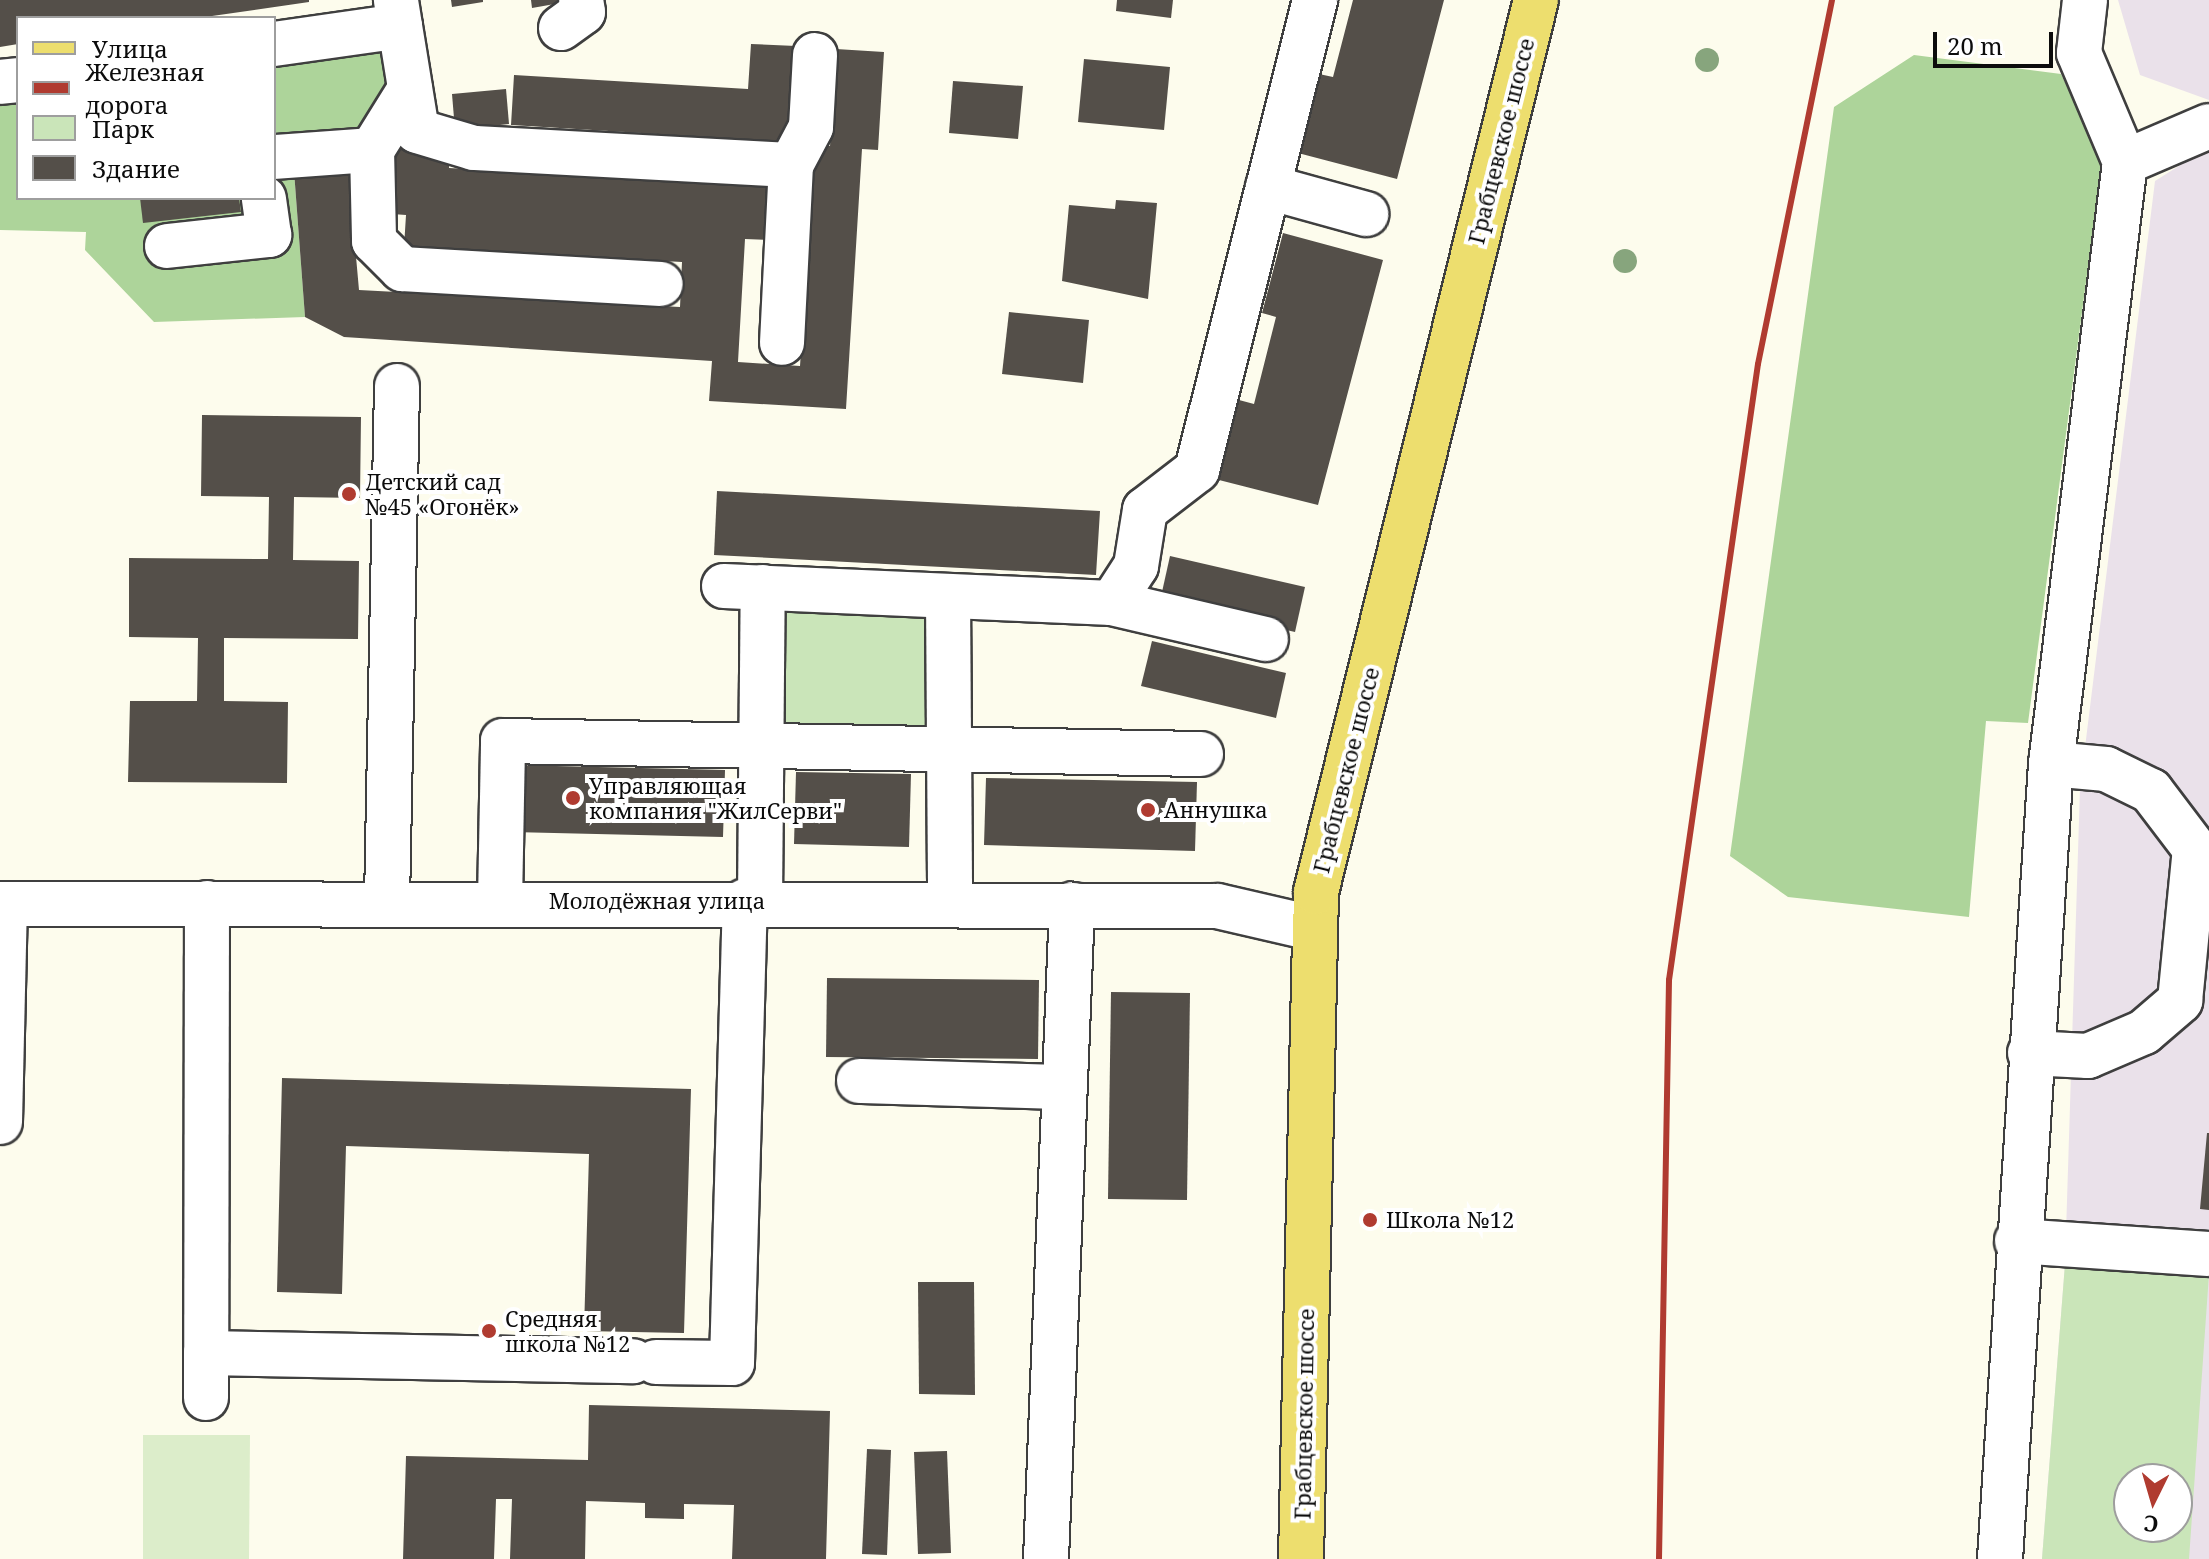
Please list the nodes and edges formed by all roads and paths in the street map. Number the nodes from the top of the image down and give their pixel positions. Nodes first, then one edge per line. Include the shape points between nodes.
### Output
1 (1315, 0) edge
2 (1536, 0) edge
3 (2085, 0) edge
4 (398, 13) edge
5 (276, 44) edge
6 (815, 55) dead end
7 (410, 89) junction
8 (2209, 126) edge
9 (372, 150) junction
10 (276, 157) edge
11 (2125, 162) junction
12 (791, 165) junction
13 (1268, 187) junction
14 (264, 200) edge
15 (1366, 214) dead end
16 (167, 246) dead end
17 (661, 284) dead end
18 (782, 343) dead end
19 (397, 386) dead end
20 (948, 596) junction
21 (1112, 603) junction
22 (1266, 639) dead end
23 (762, 746) junction
24 (949, 750) junction
25 (1201, 754) dead end
26 (2051, 764) junction
27 (752, 901) junction
28 (950, 901) junction
29 (387, 902) junction
30 (500, 902) junction
31 (207, 903) junction
32 (2, 904) edge
33 (1072, 905) junction
34 (1312, 928) junction
35 (2030, 1053) junction
36 (859, 1081) dead end
37 (1062, 1087) junction
38 (0, 1122) edge
39 (2017, 1241) junction
40 (2209, 1254) edge
41 (206, 1353) junction
42 (206, 1398) dead end
43 (1046, 1559) edge
44 (1301, 1559) edge
45 (2000, 1559) edge

1 - 13 street
2 - 34 main road, Грабцевское шоссе
3 - 11 street via 2079,53
4 - 5 street
4 - 7 street
6 - 12 street via 811,127
7 - 9 street
7 - 12 street via 417,131 474,148
8 - 11 street
9 - 10 street
9 - 17 street via 374,241 402,269
11 - 26 street
12 - 18 street
13 - 15 street
13 - 21 street via 1197,470 1145,510 1136,566
14 - 16 street via 269,235
19 - 29 street
20 - 21 street
20 - 23 street via 743,586
20 - 24 street
21 - 22 street
23 - 24 street
23 - 27 street
23 - 30 street via 503,741
24 - 25 street
24 - 28 street
26 - 35 street
26 - 35 street via 2106,769 2151,791 2195,849 2180,1001 2144,1032 2088,1056
27 - 28 street, Молодёжная улица
27 - 30 street, Молодёжная улица
27 - 41 street via 732,1363
28 - 33 street, Молодёжная улица
29 - 30 street, Молодёжная улица
29 - 31 street, Молодёжная улица
31 - 32 street, Молодёжная улица
31 - 41 street
32 - 38 street
33 - 34 street, Молодёжная улица via 1217,906
33 - 37 street
34 - 44 main road, Грабцевское шоссе
35 - 39 street
36 - 37 street
37 - 43 street
39 - 40 street
39 - 45 street
41 - 42 street

